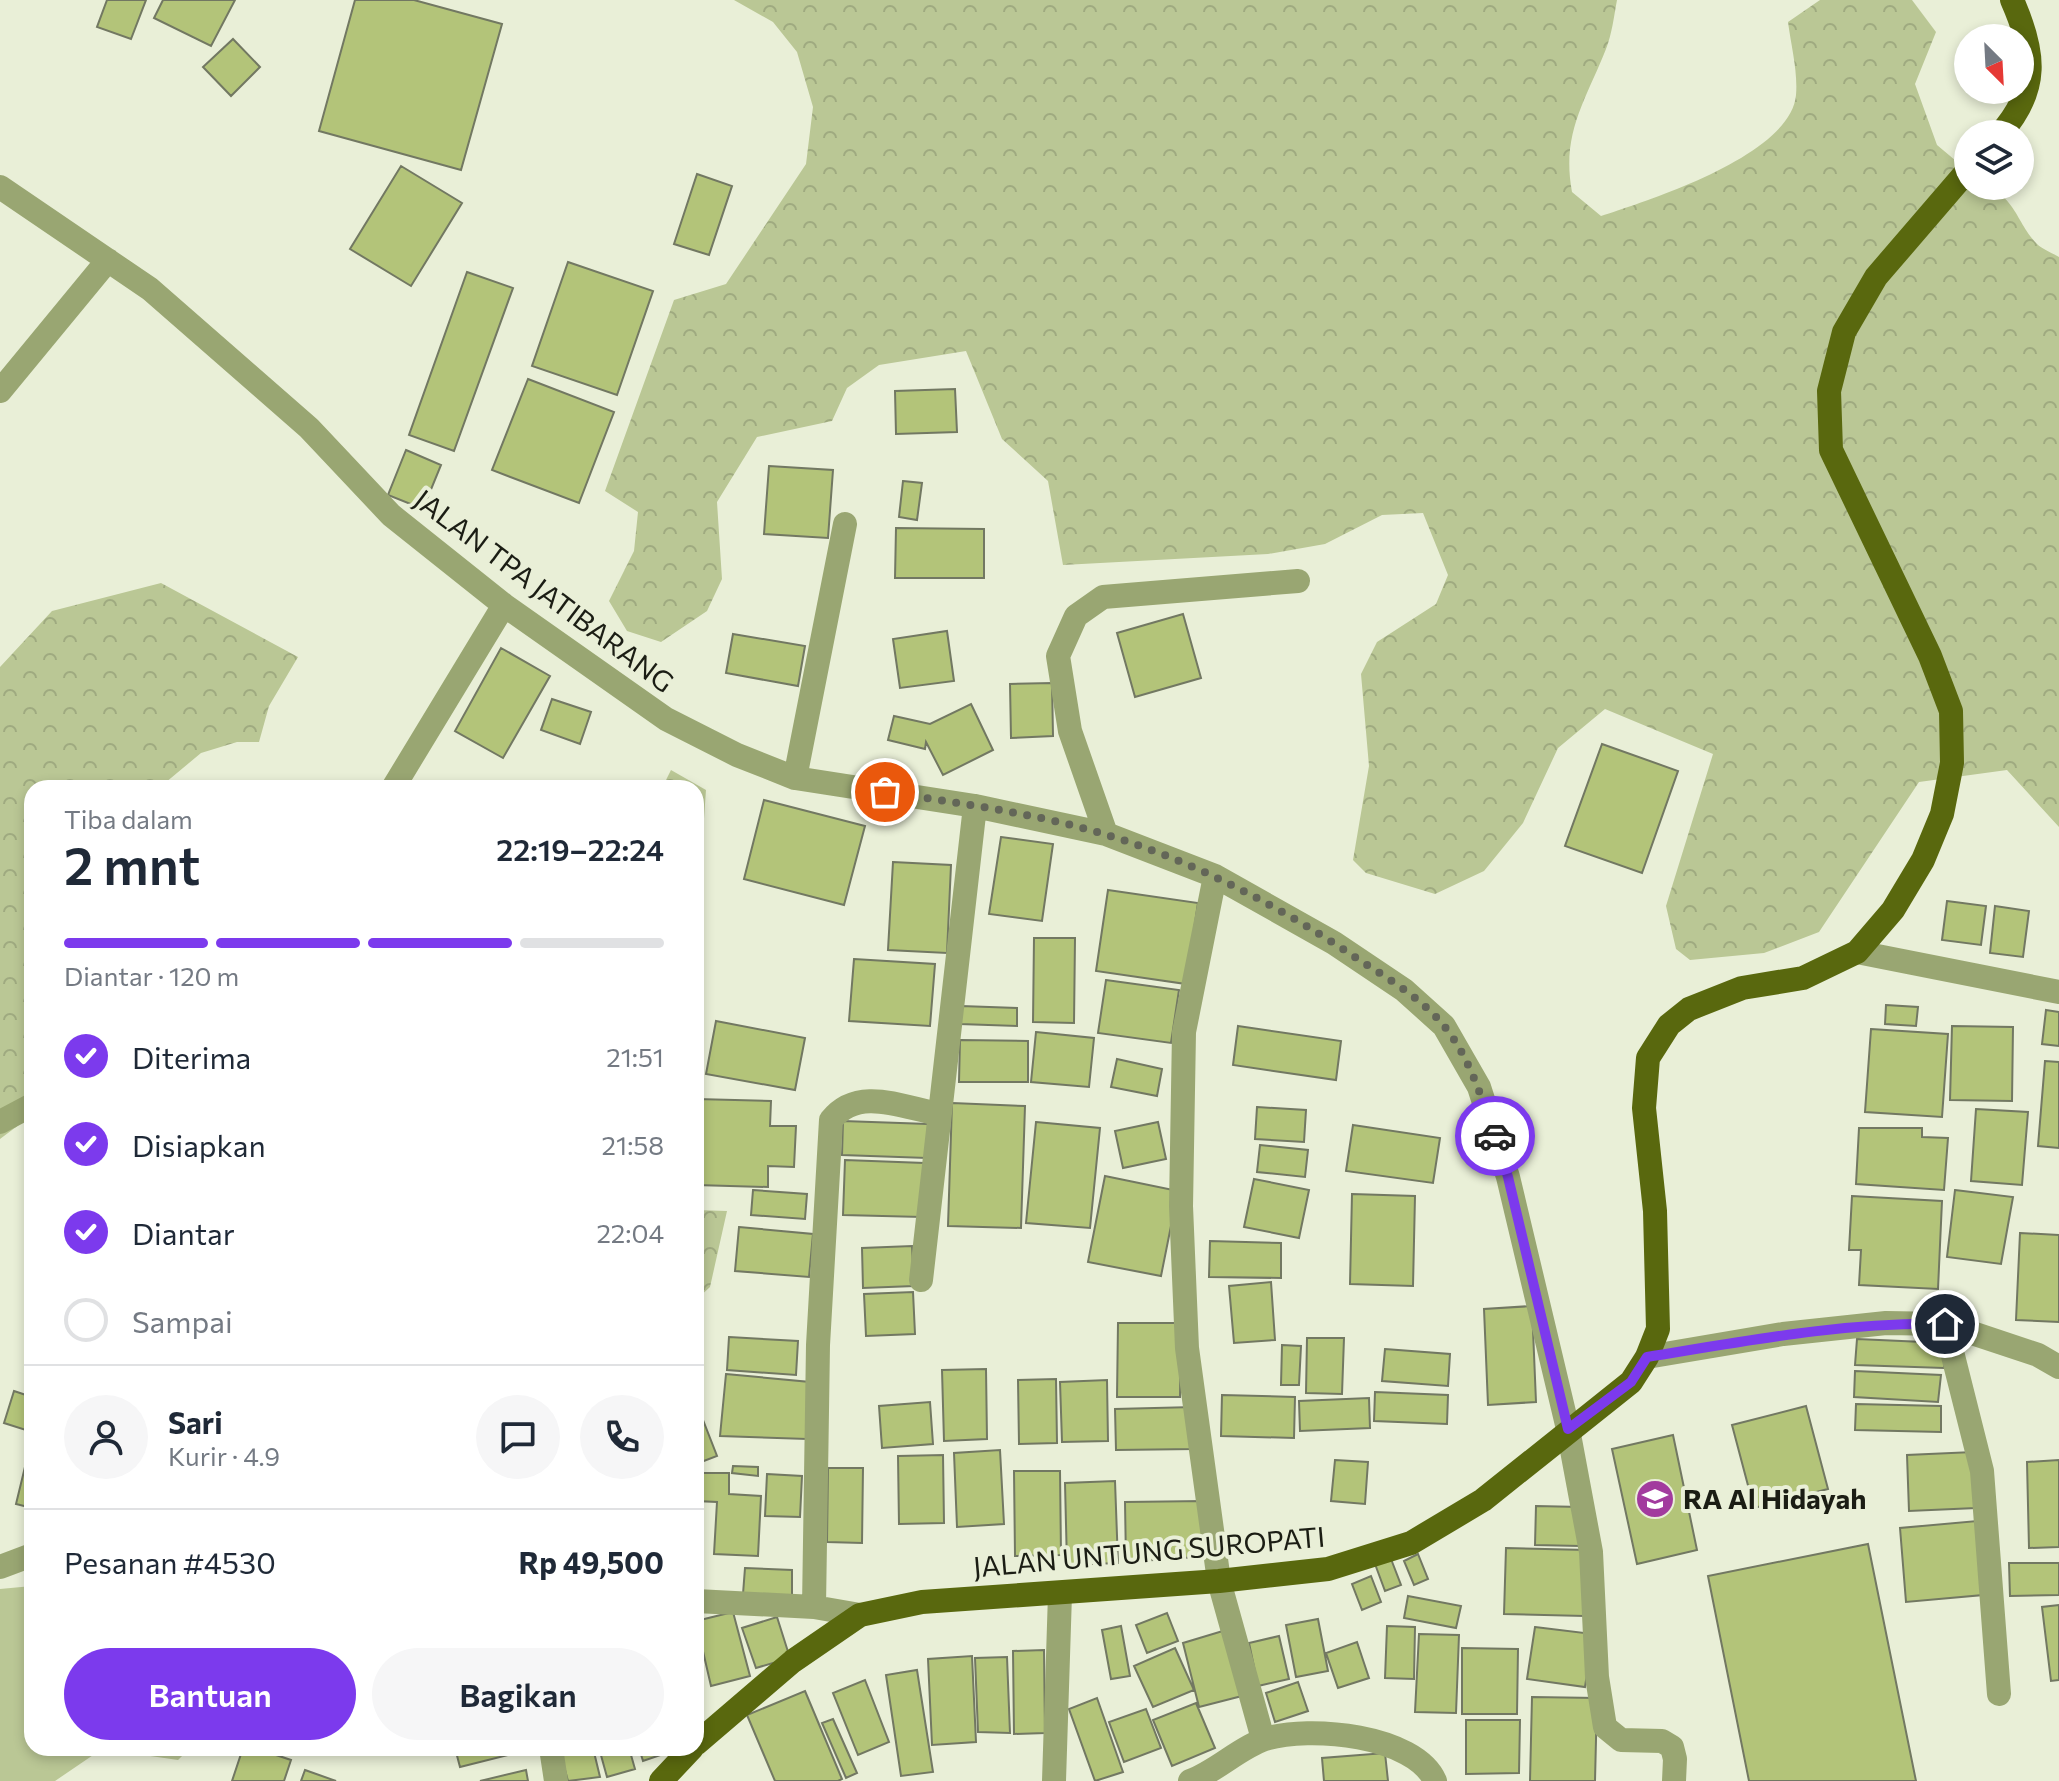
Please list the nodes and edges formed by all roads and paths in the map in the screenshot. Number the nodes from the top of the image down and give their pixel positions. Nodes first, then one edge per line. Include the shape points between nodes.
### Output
1 (2012, 0) edge
2 (2013, 120) edge
3 (1954, 186) edge
4 (0, 187) edge
5 (108, 260) junction
6 (0, 391) edge
7 (845, 524) dead end
8 (1298, 581) dead end
9 (504, 605) junction
10 (795, 778) junction
11 (398, 780) edge
12 (975, 806) junction
13 (1106, 834) junction
14 (1215, 876) junction
15 (1857, 952) junction
16 (2059, 992) edge
17 (24, 1109) edge
18 (939, 1114) junction
19 (0, 1122) edge
20 (921, 1280) dead end
21 (1945, 1324) junction
22 (1647, 1357) junction
23 (2059, 1367) edge
24 (1568, 1429) junction
25 (24, 1558) edge
26 (0, 1567) edge
27 (1219, 1581) junction
28 (1060, 1594) junction
29 (704, 1601) edge
30 (814, 1607) junction
31 (860, 1615) junction
32 (1999, 1694) dead end
33 (704, 1737) edge
34 (1263, 1739) junction
35 (552, 1756) edge
36 (685, 1756) edge
37 (556, 1781) edge
38 (661, 1781) edge
39 (1054, 1781) edge
40 (1190, 1781) edge
41 (1435, 1781) edge
42 (1674, 1781) edge

1 - 2 main road via 2031,68
3 - 15 main road, JALAN UNTUNG SUROPATI via 1876,277 1844,332 1829,391 1831,450 1951,711 1952,763 1942,814 1893,910
4 - 5 street, JALAN TPA JATIBARANG
5 - 6 street
5 - 9 street, JALAN TPA JATIBARANG via 150,289 309,428 391,515
7 - 10 street
8 - 13 street via 1103,597 1076,616 1058,656 1070,731
9 - 10 street, JALAN TPA JATIBARANG via 666,719
9 - 11 street
10 - 12 street, JALAN TPA JATIBARANG
12 - 13 street, JALAN TPA JATIBARANG
12 - 18 street
13 - 14 street, JALAN TPA JATIBARANG
14 - 24 street, JALAN TPA JATIBARANG via 1334,943 1404,990 1444,1026 1479,1087 1508,1177
14 - 27 street via 1184,1032 1181,1206 1187,1348
15 - 16 street
15 - 22 main road, JALAN UNTUNG SUROPATI via 1803,978 1742,988 1689,1009 1669,1025 1648,1058 1644,1108 1655,1211 1658,1329
17 - 19 street
18 - 20 street
18 - 30 street via 860,1099 842,1106 831,1120 818,1345
21 - 22 street via 1857,1326
21 - 23 street
21 - 32 street via 1982,1471
22 - 24 main road, JALAN UNTUNG SUROPATI via 1631,1382
24 - 27 main road, JALAN UNTUNG SUROPATI via 1483,1500 1411,1543 1328,1569
24 - 42 street, JALAN TPA JATIBARANG via 1591,1552 1605,1727 1621,1740 1662,1741 1672,1747
25 - 26 street
27 - 28 main road, JALAN UNTUNG SUROPATI
27 - 34 street
28 - 31 main road, JALAN UNTUNG SUROPATI via 922,1602
28 - 39 street
29 - 30 street
30 - 31 street
31 - 33 main road, JALAN UNTUNG SUROPATI via 793,1661
34 - 40 street
34 - 41 street via 1320,1732 1379,1743 1416,1756
35 - 37 street
36 - 38 main road, JALAN UNTUNG SUROPATI

